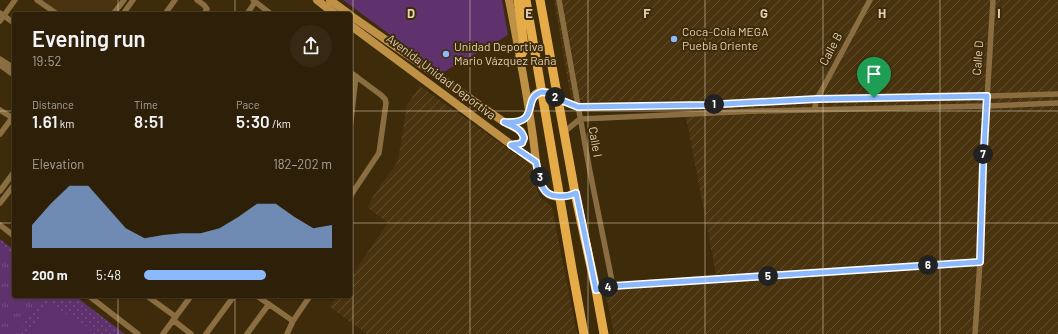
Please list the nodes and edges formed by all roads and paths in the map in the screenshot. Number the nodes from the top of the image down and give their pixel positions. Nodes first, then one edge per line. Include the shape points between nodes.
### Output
1 (15, 0) edge
2 (37, 0) edge
3 (124, 0) edge
4 (133, 0) edge
5 (175, 0) edge
6 (197, 0) edge
7 (316, 0) edge
8 (509, 0) edge
9 (518, 0) edge
10 (526, 0) edge
11 (540, 0) edge
12 (558, 0) edge
13 (870, 0) edge
14 (994, 0) edge
15 (254, 1) edge
16 (330, 4) edge
17 (205, 11) edge
18 (54, 12) edge
19 (115, 12) edge
20 (124, 12) edge
21 (166, 12) edge
22 (248, 12) edge
23 (269, 12) edge
24 (345, 12) edge
25 (1, 16) edge
26 (352, 17) edge
27 (12, 22) edge
28 (352, 25) edge
29 (363, 29) junction
30 (520, 57) junction
31 (0, 59) edge
32 (0, 64) edge
33 (12, 67) edge
34 (12, 73) edge
35 (352, 73) edge
36 (356, 76) junction
37 (542, 92) junction
38 (1056, 94) edge
39 (987, 96) junction
40 (558, 99) junction
41 (817, 99) junction
42 (1056, 103) edge
43 (691, 105) junction
44 (986, 106) junction
45 (578, 107) junction
46 (0, 110) edge
47 (530, 110) junction
48 (814, 110) junction
49 (352, 111) edge
50 (691, 115) junction
51 (12, 118) edge
52 (580, 119) junction
53 (12, 120) edge
54 (504, 122) junction
55 (564, 132) junction
56 (0, 134) edge
57 (511, 145) junction
58 (536, 162) junction
59 (12, 175) edge
60 (6, 183) junction
61 (12, 185) edge
62 (12, 186) edge
63 (0, 191) edge
64 (352, 193) edge
65 (576, 193) junction
66 (560, 197) junction
67 (0, 203) edge
68 (0, 224) edge
69 (12, 234) edge
70 (980, 262) junction
71 (613, 286) junction
72 (596, 290) junction
73 (92, 298) edge
74 (149, 298) edge
75 (190, 298) edge
76 (233, 298) edge
77 (260, 298) edge
78 (309, 298) edge
79 (269, 304) junction
80 (174, 319) junction
81 (293, 321) junction
82 (138, 334) edge
83 (163, 334) edge
84 (191, 334) edge
85 (206, 334) edge
86 (248, 334) edge
87 (287, 334) edge
88 (584, 334) edge
89 (604, 334) edge
90 (975, 334) edge

1 - 25 street
2 - 18 street
3 - 19 street
4 - 20 street
5 - 21 street
6 - 17 street via 204,5
7 - 16 street, Avenida Unidad Deportiva
8 - 30 street, Avenida Unidad Deportiva
9 - 30 main road via 524,46
10 - 37 main road
11 - 40 main road
12 - 45 street, Calle I
13 - 41 street, Calle B
14 - 39 street, Calle D
15 - 22 street
15 - 23 street
16 - 24 street, Avenida Unidad Deportiva
25 - 27 street
26 - 29 street, Avenida Unidad Deportiva
28 - 29 street, Avenida Unidad Deportiva
29 - 54 street, Avenida Unidad Deportiva
29 - 57 street, Avenida Unidad Deportiva
30 - 47 street, Avenida Unidad Deportiva
31 - 33 street
32 - 34 street
35 - 36 street
36 - 49 street
36 - 64 street via 385,99 386,103 379,153
37 - 40 street via 550,93
37 - 47 street, Avenida Unidad Deportiva via 533,96
37 - 66 main road
38 - 39 street
38 - 42 street
39 - 41 street
39 - 44 street, Calle D
40 - 45 street
40 - 55 main road
41 - 43 street
41 - 48 street, Calle B
42 - 44 street
43 - 45 street
43 - 50 street
44 - 48 street
44 - 70 street, Calle D
45 - 52 street, Calle I
46 - 51 street
47 - 54 street, Avenida Unidad Deportiva via 525,119 516,123
47 - 58 street, Avenida Unidad Deportiva
48 - 50 street
50 - 52 street
52 - 55 street
52 - 71 street, Calle I
53 - 56 street
54 - 57 street via 519,130 524,136 522,143
55 - 65 main road
57 - 58 street, Avenida Unidad Deportiva
58 - 66 street, Avenida Unidad Deportiva via 546,193
59 - 60 street
60 - 61 street
60 - 63 street
62 - 67 street
65 - 66 street
65 - 72 main road
66 - 88 main road
68 - 69 street
70 - 71 street
70 - 90 street, Calle D
71 - 72 street
72 - 89 main road
73 - 82 street
74 - 80 street
75 - 80 street
76 - 85 street
77 - 79 street
78 - 81 street
79 - 81 street
79 - 86 street
80 - 83 street
80 - 84 street
81 - 87 street

